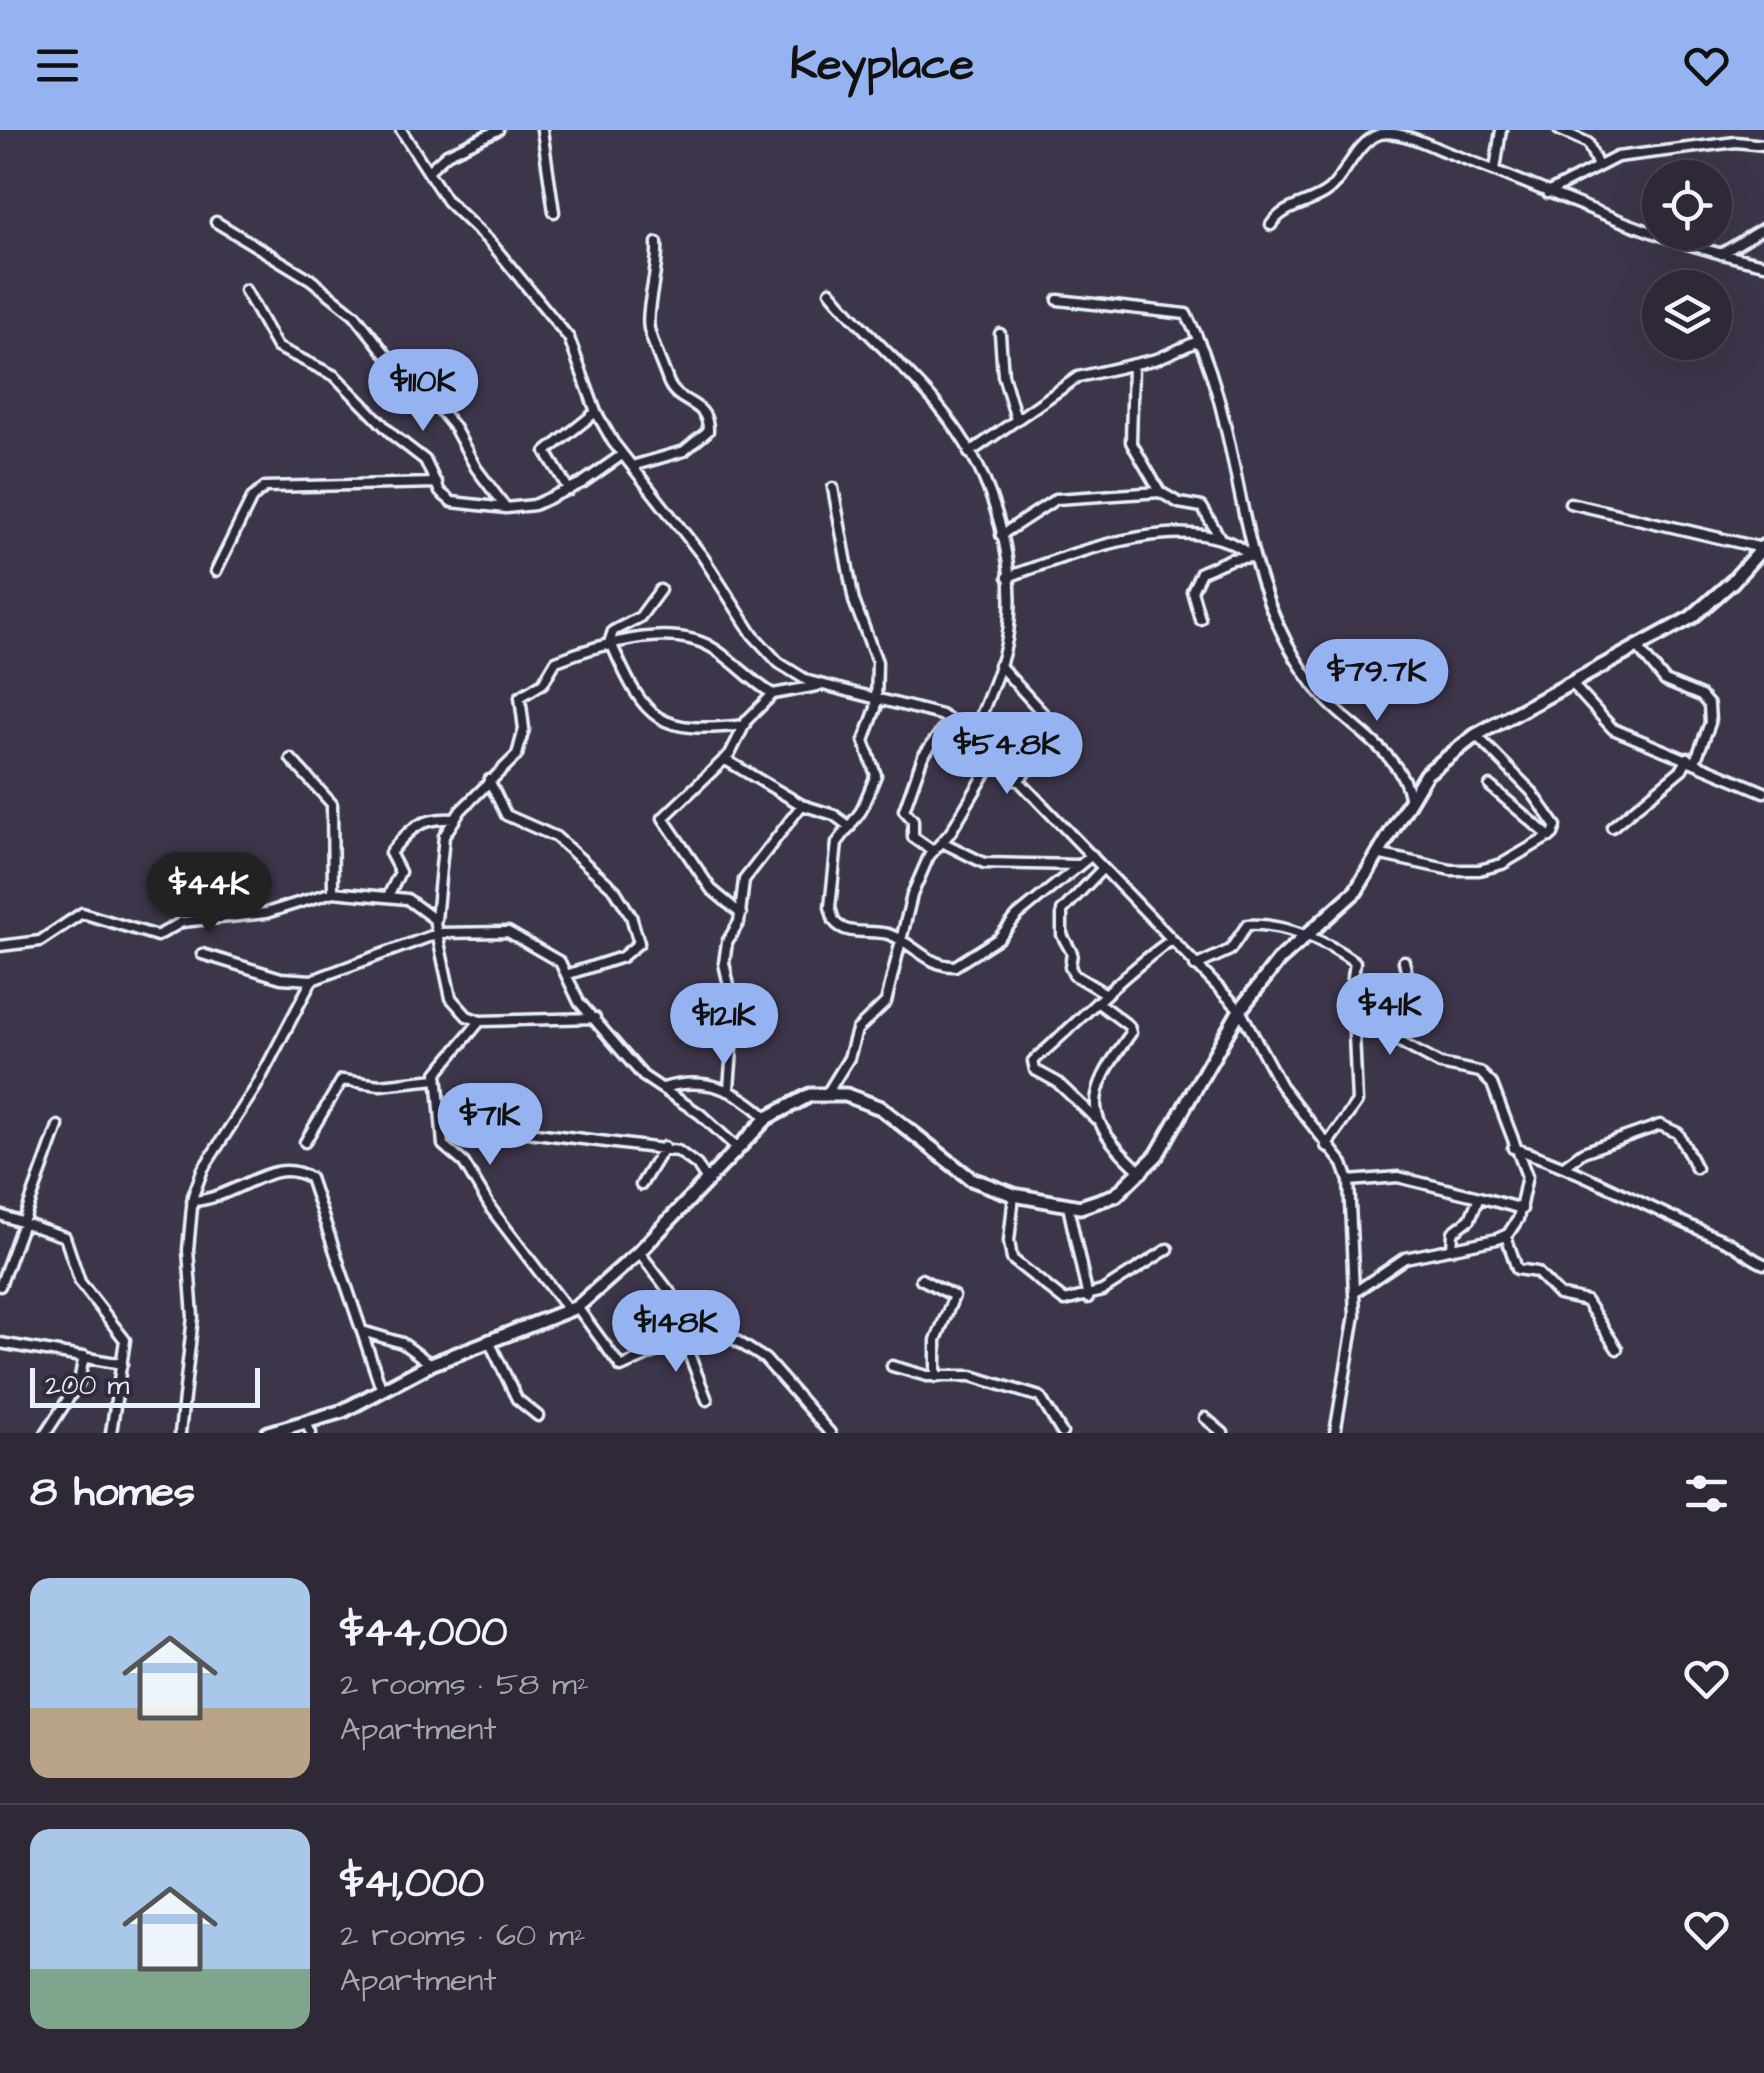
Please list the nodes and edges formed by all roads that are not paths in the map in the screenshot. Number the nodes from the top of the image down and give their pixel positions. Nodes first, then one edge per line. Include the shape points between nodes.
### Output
1 (401, 130) edge
2 (498, 130) edge
3 (542, 130) edge
4 (1501, 130) edge
5 (1559, 130) edge
6 (1730, 130) edge
7 (1387, 132) edge
8 (1736, 142) junction
9 (1764, 145) edge
10 (1597, 164) junction
11 (1495, 170) junction
12 (428, 171) junction
13 (1547, 194) junction
14 (554, 212) dead end
15 (216, 222) dead end
16 (1271, 225) dead end
17 (1764, 228) edge
18 (656, 243) dead end
19 (1720, 255) junction
20 (1764, 264) edge
21 (245, 290) dead end
22 (830, 291) dead end
23 (1058, 300) dead end
24 (1000, 334) dead end
25 (1198, 342) junction
26 (1134, 365) junction
27 (596, 412) junction
28 (1016, 419) junction
29 (969, 453) junction
30 (622, 454) junction
31 (632, 466) junction
32 (436, 483) junction
33 (833, 488) dead end
34 (569, 490) junction
35 (1160, 492) junction
36 (1570, 502) dead end
37 (506, 508) junction
38 (1001, 535) junction
39 (1219, 536) junction
40 (1763, 547) edge
41 (1254, 557) junction
42 (216, 570) dead end
43 (1008, 577) junction
44 (660, 590) dead end
45 (1200, 619) dead end
46 (610, 645) junction
47 (1638, 648) junction
48 (999, 665) junction
49 (1572, 684) junction
50 (821, 686) junction
51 (773, 694) junction
52 (876, 698) junction
53 (950, 720) junction
54 (745, 725) junction
55 (974, 734) junction
56 (1476, 735) junction
57 (996, 756) junction
58 (291, 759) dead end
59 (724, 759) junction
60 (1691, 760) junction
61 (1402, 771) junction
62 (1426, 774) junction
63 (489, 780) junction
64 (1018, 781) junction
65 (1490, 786) dead end
66 (1764, 792) edge
67 (1408, 797) junction
68 (802, 805) junction
69 (454, 819) junction
70 (850, 826) junction
71 (1612, 827) dead end
72 (1550, 837) junction
73 (942, 842) junction
74 (933, 851) junction
75 (1377, 854) junction
76 (1092, 855) junction
77 (1078, 866) junction
78 (1104, 868) junction
79 (333, 892) junction
80 (388, 896) junction
81 (741, 914) junction
82 (438, 929) junction
83 (1304, 936) junction
84 (902, 940) junction
85 (1170, 941) junction
86 (0, 946) edge
87 (202, 954) dead end
88 (1404, 961) dead end
89 (1195, 966) junction
90 (569, 974) junction
91 (312, 980) junction
92 (1106, 994) junction
93 (1098, 1002) junction
94 (1354, 1009) junction
95 (1240, 1010) junction
96 (594, 1018) junction
97 (480, 1020) junction
98 (1392, 1038) junction
99 (436, 1079) junction
100 (662, 1088) junction
101 (728, 1088) junction
102 (828, 1092) junction
103 (767, 1118) junction
104 (1096, 1120) junction
105 (58, 1126) dead end
106 (496, 1128) dead end
107 (305, 1142) dead end
108 (1326, 1146) junction
109 (664, 1147) junction
110 (736, 1147) junction
111 (1514, 1148) junction
112 (1564, 1166) junction
113 (1696, 1168) dead end
114 (1142, 1174) junction
115 (1349, 1181) junction
116 (708, 1182) junction
117 (640, 1186) dead end
118 (1014, 1195) junction
119 (1479, 1197) junction
120 (192, 1201) junction
121 (1068, 1206) junction
122 (1522, 1209) junction
123 (0, 1215) edge
124 (26, 1221) junction
125 (1506, 1236) junction
126 (1168, 1249) dead end
127 (1452, 1249) junction
128 (639, 1252) junction
129 (1764, 1264) edge
130 (920, 1279) dead end
131 (0, 1286) edge
132 (1356, 1292) junction
133 (1088, 1298) junction
134 (573, 1309) junction
135 (694, 1317) junction
136 (362, 1330) junction
137 (682, 1336) junction
138 (0, 1344) edge
139 (490, 1344) junction
140 (1617, 1349) dead end
141 (84, 1356) junction
142 (122, 1364) junction
143 (431, 1364) junction
144 (892, 1366) dead end
145 (936, 1377) junction
146 (381, 1388) junction
147 (707, 1400) dead end
148 (538, 1416) dead end
149 (1205, 1418) dead end
150 (308, 1428) edge
151 (46, 1433) edge
152 (111, 1433) edge
153 (180, 1433) edge
154 (268, 1433) edge
155 (830, 1433) edge
156 (1062, 1433) edge
157 (1223, 1433) edge
158 (1335, 1433) edge

1 - 12 street
2 - 12 street via 447,154
3 - 14 street
4 - 11 street
5 - 10 street via 1586,141
6 - 8 street
7 - 11 street
7 - 16 street via 1370,140 1326,193 1283,210
8 - 9 street
8 - 10 street
10 - 13 street
11 - 13 street
12 - 27 street via 570,338
13 - 19 street
15 - 37 street via 310,278 356,315 403,376 437,405
17 - 19 street
18 - 31 street via 650,331 669,385 699,405 708,431 684,451
19 - 20 street
21 - 32 street via 277,347 336,376 425,460
22 - 29 street via 940,409
23 - 25 street via 1183,311
24 - 28 street
25 - 26 street
25 - 41 street via 1219,391
26 - 28 street via 1078,378
26 - 35 street via 1132,442
27 - 30 street
27 - 34 street via 546,452
28 - 29 street
29 - 38 street
30 - 31 street
30 - 34 street
31 - 50 street via 703,556 753,635 779,663
32 - 37 street via 452,502
32 - 42 street via 265,487 252,498
33 - 52 street via 854,601 874,650
34 - 37 street
35 - 38 street via 1049,500
35 - 39 street via 1202,507
36 - 40 street
38 - 43 street
39 - 41 street
39 - 43 street via 1126,540
40 - 47 main road via 1692,616
41 - 45 street via 1200,572 1192,590
41 - 61 street via 1302,670
43 - 48 street via 1009,619
44 - 46 street via 640,617 613,632
46 - 51 street via 700,642
46 - 54 street via 630,686 658,718 686,728
46 - 63 street via 556,661 544,683 520,697 520,747
47 - 49 main road
47 - 60 street via 1665,681 1709,705 1710,724
48 - 55 street
48 - 64 street via 1059,731
49 - 56 main road
49 - 60 street via 1613,729
50 - 51 street
50 - 52 street
51 - 54 street
52 - 53 street
52 - 70 street via 864,741 876,776
53 - 55 street
53 - 74 street via 923,756 904,810 913,820 913,837
54 - 59 street
55 - 57 street
56 - 62 main road
56 - 72 street via 1544,805 1556,826
57 - 64 street
57 - 73 street
58 - 79 street via 332,804
59 - 68 street
59 - 81 street via 663,818 711,890
60 - 66 street
60 - 71 street
61 - 62 street
61 - 67 street
62 - 67 main road
63 - 69 street
63 - 90 street via 510,818 556,837 615,890 638,932 639,943 629,954
64 - 76 street
65 - 72 street
67 - 75 main road
68 - 70 street
68 - 81 street via 744,880
69 - 80 street via 410,828 390,853 400,872
69 - 82 street via 440,850
70 - 84 street via 837,843 834,921 847,931
72 - 75 street via 1479,870
73 - 74 street
73 - 77 street via 984,863
74 - 84 street via 912,895
75 - 83 main road via 1346,903
76 - 77 street
76 - 78 street
77 - 84 street via 999,938 955,966 932,961
78 - 85 street
78 - 92 street via 1064,906 1061,929 1074,975
79 - 80 street
79 - 86 street via 266,913 182,922 157,936 82,913 40,941
80 - 82 street via 418,904
81 - 101 street via 724,956 734,1012
82 - 90 street via 508,932
82 - 91 street
82 - 97 street via 451,998
83 - 89 street via 1274,925 1247,926 1230,950
83 - 94 street via 1355,962
83 - 95 main road
84 - 102 street via 886,1002 857,1030
85 - 89 street
85 - 92 street
87 - 91 street via 280,978
88 - 98 street via 1412,997
89 - 95 street
90 - 96 street
91 - 120 street via 203,1169
92 - 93 street
93 - 104 street via 1131,1030 1098,1086
93 - 104 street via 1032,1064
94 - 98 street
94 - 108 street via 1358,1102
95 - 108 street via 1280,1086
95 - 114 main road
96 - 97 street
96 - 100 street via 643,1076
97 - 99 street
98 - 111 street via 1449,1068 1486,1075
99 - 107 street via 380,1085 342,1080
99 - 134 street via 443,1145 464,1162 492,1210
100 - 101 street
100 - 110 street
101 - 103 street
102 - 103 main road via 793,1101
102 - 118 main road via 881,1108 971,1179
103 - 110 main road
104 - 114 street
105 - 124 street
106 - 109 street
108 - 115 street
109 - 116 street via 684,1153
109 - 117 street
110 - 116 main road
111 - 112 street
111 - 122 street via 1526,1176
112 - 113 street via 1584,1152 1660,1125 1678,1133
112 - 129 street
114 - 121 main road via 1106,1199
115 - 119 street via 1398,1178
115 - 132 street
116 - 128 main road
118 - 121 main road
118 - 133 street via 1012,1259 1059,1298
119 - 122 street
119 - 127 street via 1470,1219 1453,1232
120 - 136 street via 228,1196 274,1171 310,1178
120 - 153 street via 192,1317
121 - 133 street
122 - 125 street
123 - 124 street
124 - 131 street
124 - 142 street via 65,1237 80,1282 122,1332
125 - 127 street
125 - 140 street via 1516,1269 1537,1272 1559,1295 1586,1301
126 - 133 street
127 - 132 street via 1405,1258
128 - 134 main road
128 - 135 street
130 - 145 street via 954,1296 936,1340
132 - 158 street
134 - 137 street via 621,1368
134 - 139 main road
135 - 137 street
135 - 155 street via 765,1360
136 - 143 street via 402,1343
136 - 146 street
137 - 147 street
138 - 141 street
139 - 143 main road
139 - 148 street via 517,1400
141 - 142 street
141 - 151 street via 80,1382
142 - 152 street
143 - 146 main road
144 - 145 street
145 - 156 street via 972,1376 1040,1397
146 - 150 main road
149 - 157 street
150 - 154 main road

